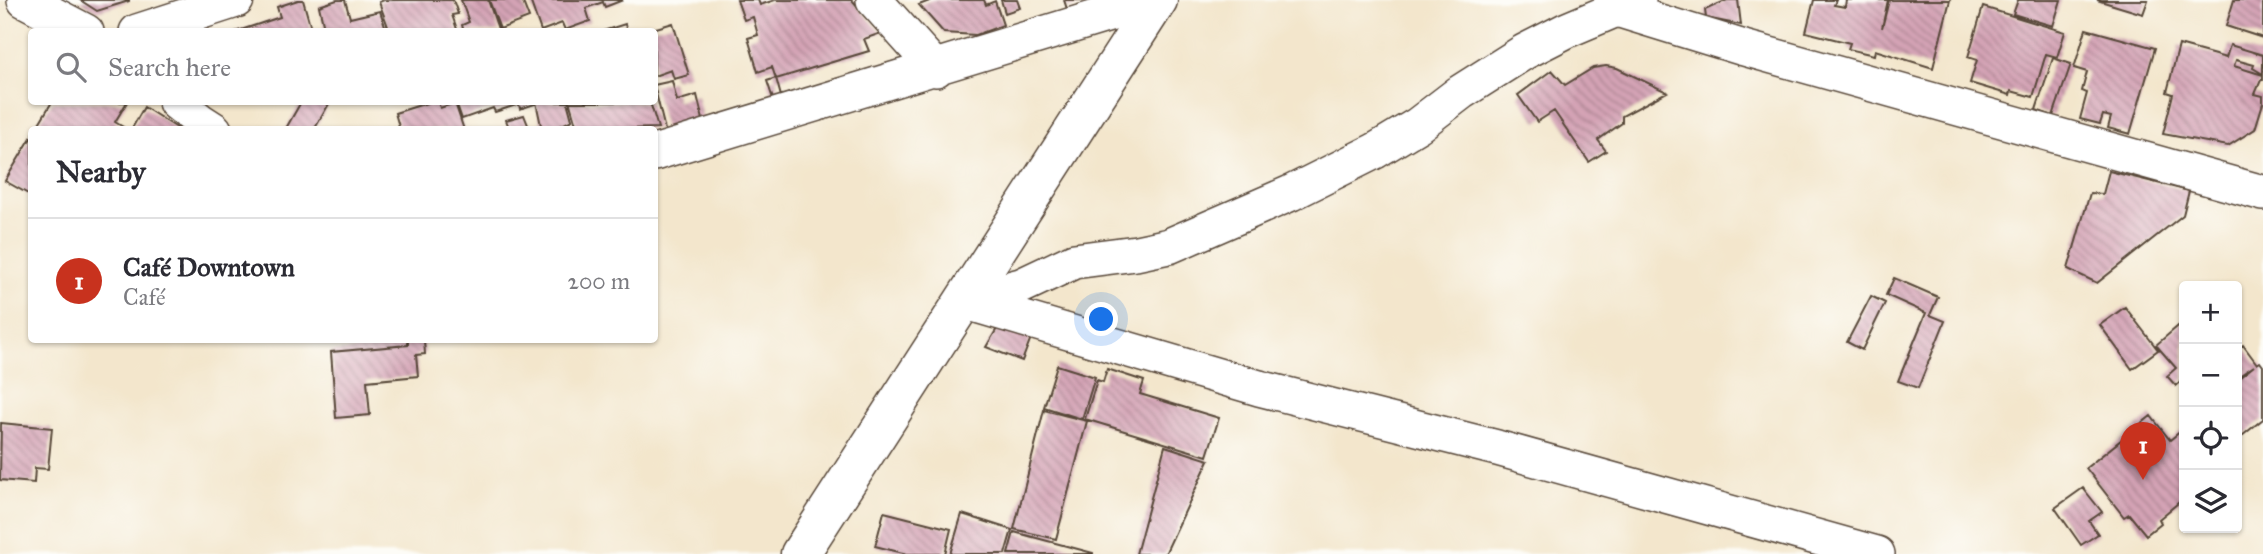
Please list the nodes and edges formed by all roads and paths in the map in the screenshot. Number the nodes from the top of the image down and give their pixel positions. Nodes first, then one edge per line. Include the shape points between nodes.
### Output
1 (25, 0) edge
2 (236, 0) edge
3 (874, 0) edge
4 (1156, 0) edge
5 (1628, 4) edge
6 (78, 28) edge
7 (149, 28) edge
8 (936, 69) junction
9 (180, 105) edge
10 (208, 126) edge
11 (658, 152) edge
12 (2263, 192) edge
13 (963, 301) junction
14 (800, 554) edge
15 (1877, 554) edge

1 - 6 street
2 - 7 street
3 - 8 street
4 - 8 street
4 - 13 street
5 - 12 street via 1744,48
5 - 13 street via 1524,52 1418,125 1291,193 1169,246 1074,261 1021,286
8 - 11 street
9 - 10 street
13 - 14 street
13 - 15 street via 1259,388 1497,448

